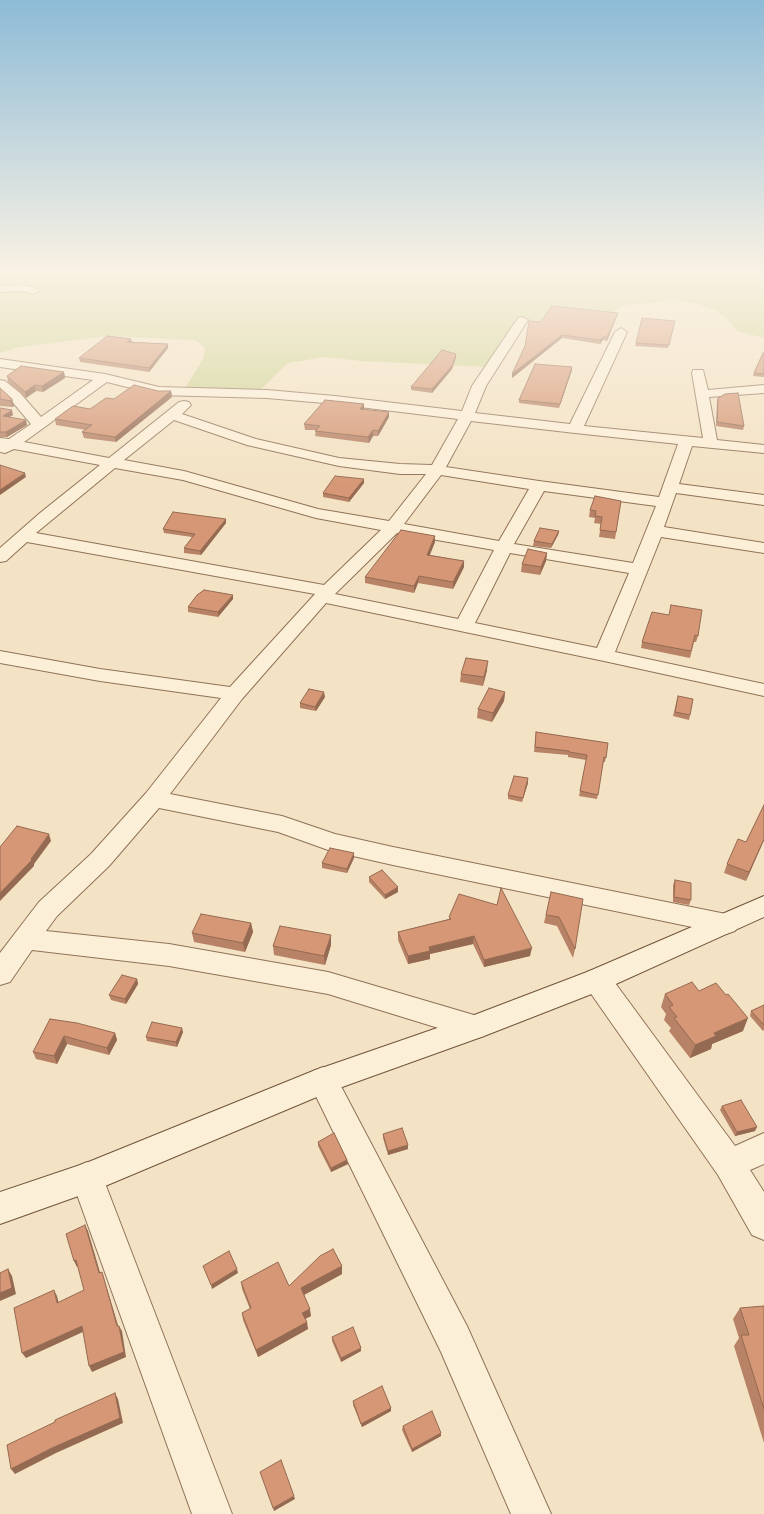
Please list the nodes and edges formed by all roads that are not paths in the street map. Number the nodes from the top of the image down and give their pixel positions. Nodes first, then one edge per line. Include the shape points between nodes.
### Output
1 (506, 345) edge
2 (614, 345) edge
3 (0, 363) edge
4 (698, 373) dead end
5 (105, 378) junction
6 (0, 384) edge
7 (764, 390) edge
8 (198, 392) junction
9 (702, 394) junction
10 (173, 415) junction
11 (467, 416) junction
12 (39, 426) junction
13 (575, 429) junction
14 (686, 442) junction
15 (711, 444) junction
16 (4, 446) edge
17 (764, 449) edge
18 (113, 462) junction
19 (437, 470) junction
20 (539, 486) junction
21 (667, 495) junction
22 (764, 500) edge
23 (394, 526) junction
24 (655, 531) junction
25 (23, 536) junction
26 (504, 547) junction
27 (764, 548) edge
28 (0, 557) edge
29 (639, 569) junction
30 (325, 594) junction
31 (464, 627) junction
32 (604, 655) junction
33 (0, 657) edge
34 (764, 690) edge
35 (235, 694) junction
36 (154, 799) junction
37 (764, 906) edge
38 (726, 924) junction
39 (25, 939) junction
40 (0, 974) edge
41 (597, 980) junction
42 (474, 1027) junction
43 (323, 1080) junction
44 (764, 1148) edge
45 (729, 1164) junction
46 (86, 1178) junction
47 (0, 1208) edge
48 (764, 1223) edge
49 (212, 1514) edge
50 (532, 1514) edge

1 - 11 street via 479,386
2 - 13 street
3 - 5 street
4 - 9 street
5 - 8 street via 148,389
5 - 12 street
6 - 12 street via 29,411
7 - 9 street
8 - 10 street
8 - 11 street via 268,394
9 - 15 street
10 - 18 street
10 - 19 street via 246,440 339,462 400,469
11 - 13 street
11 - 19 street
12 - 16 street
13 - 14 street
14 - 15 street
14 - 21 street
15 - 17 street
16 - 18 street
18 - 23 street via 184,476 316,513
18 - 25 street
19 - 20 street
19 - 23 street
20 - 21 street
20 - 26 street
21 - 22 street
21 - 24 street
23 - 26 street
23 - 30 street
24 - 27 street
24 - 29 street
25 - 28 street
25 - 30 street via 206,567
26 - 29 street
26 - 31 street
29 - 32 street
30 - 31 street
30 - 35 street
31 - 32 street
32 - 34 street
33 - 35 street via 100,675
35 - 36 street
36 - 38 street via 282,824 332,842 386,854
36 - 39 street via 100,860 48,909
37 - 38 street
38 - 41 street
39 - 40 street
39 - 42 street via 169,955 328,983
41 - 42 street
41 - 45 street
42 - 43 street
43 - 46 street
43 - 50 street via 454,1339
44 - 45 street
45 - 48 street
46 - 47 street
46 - 49 street

